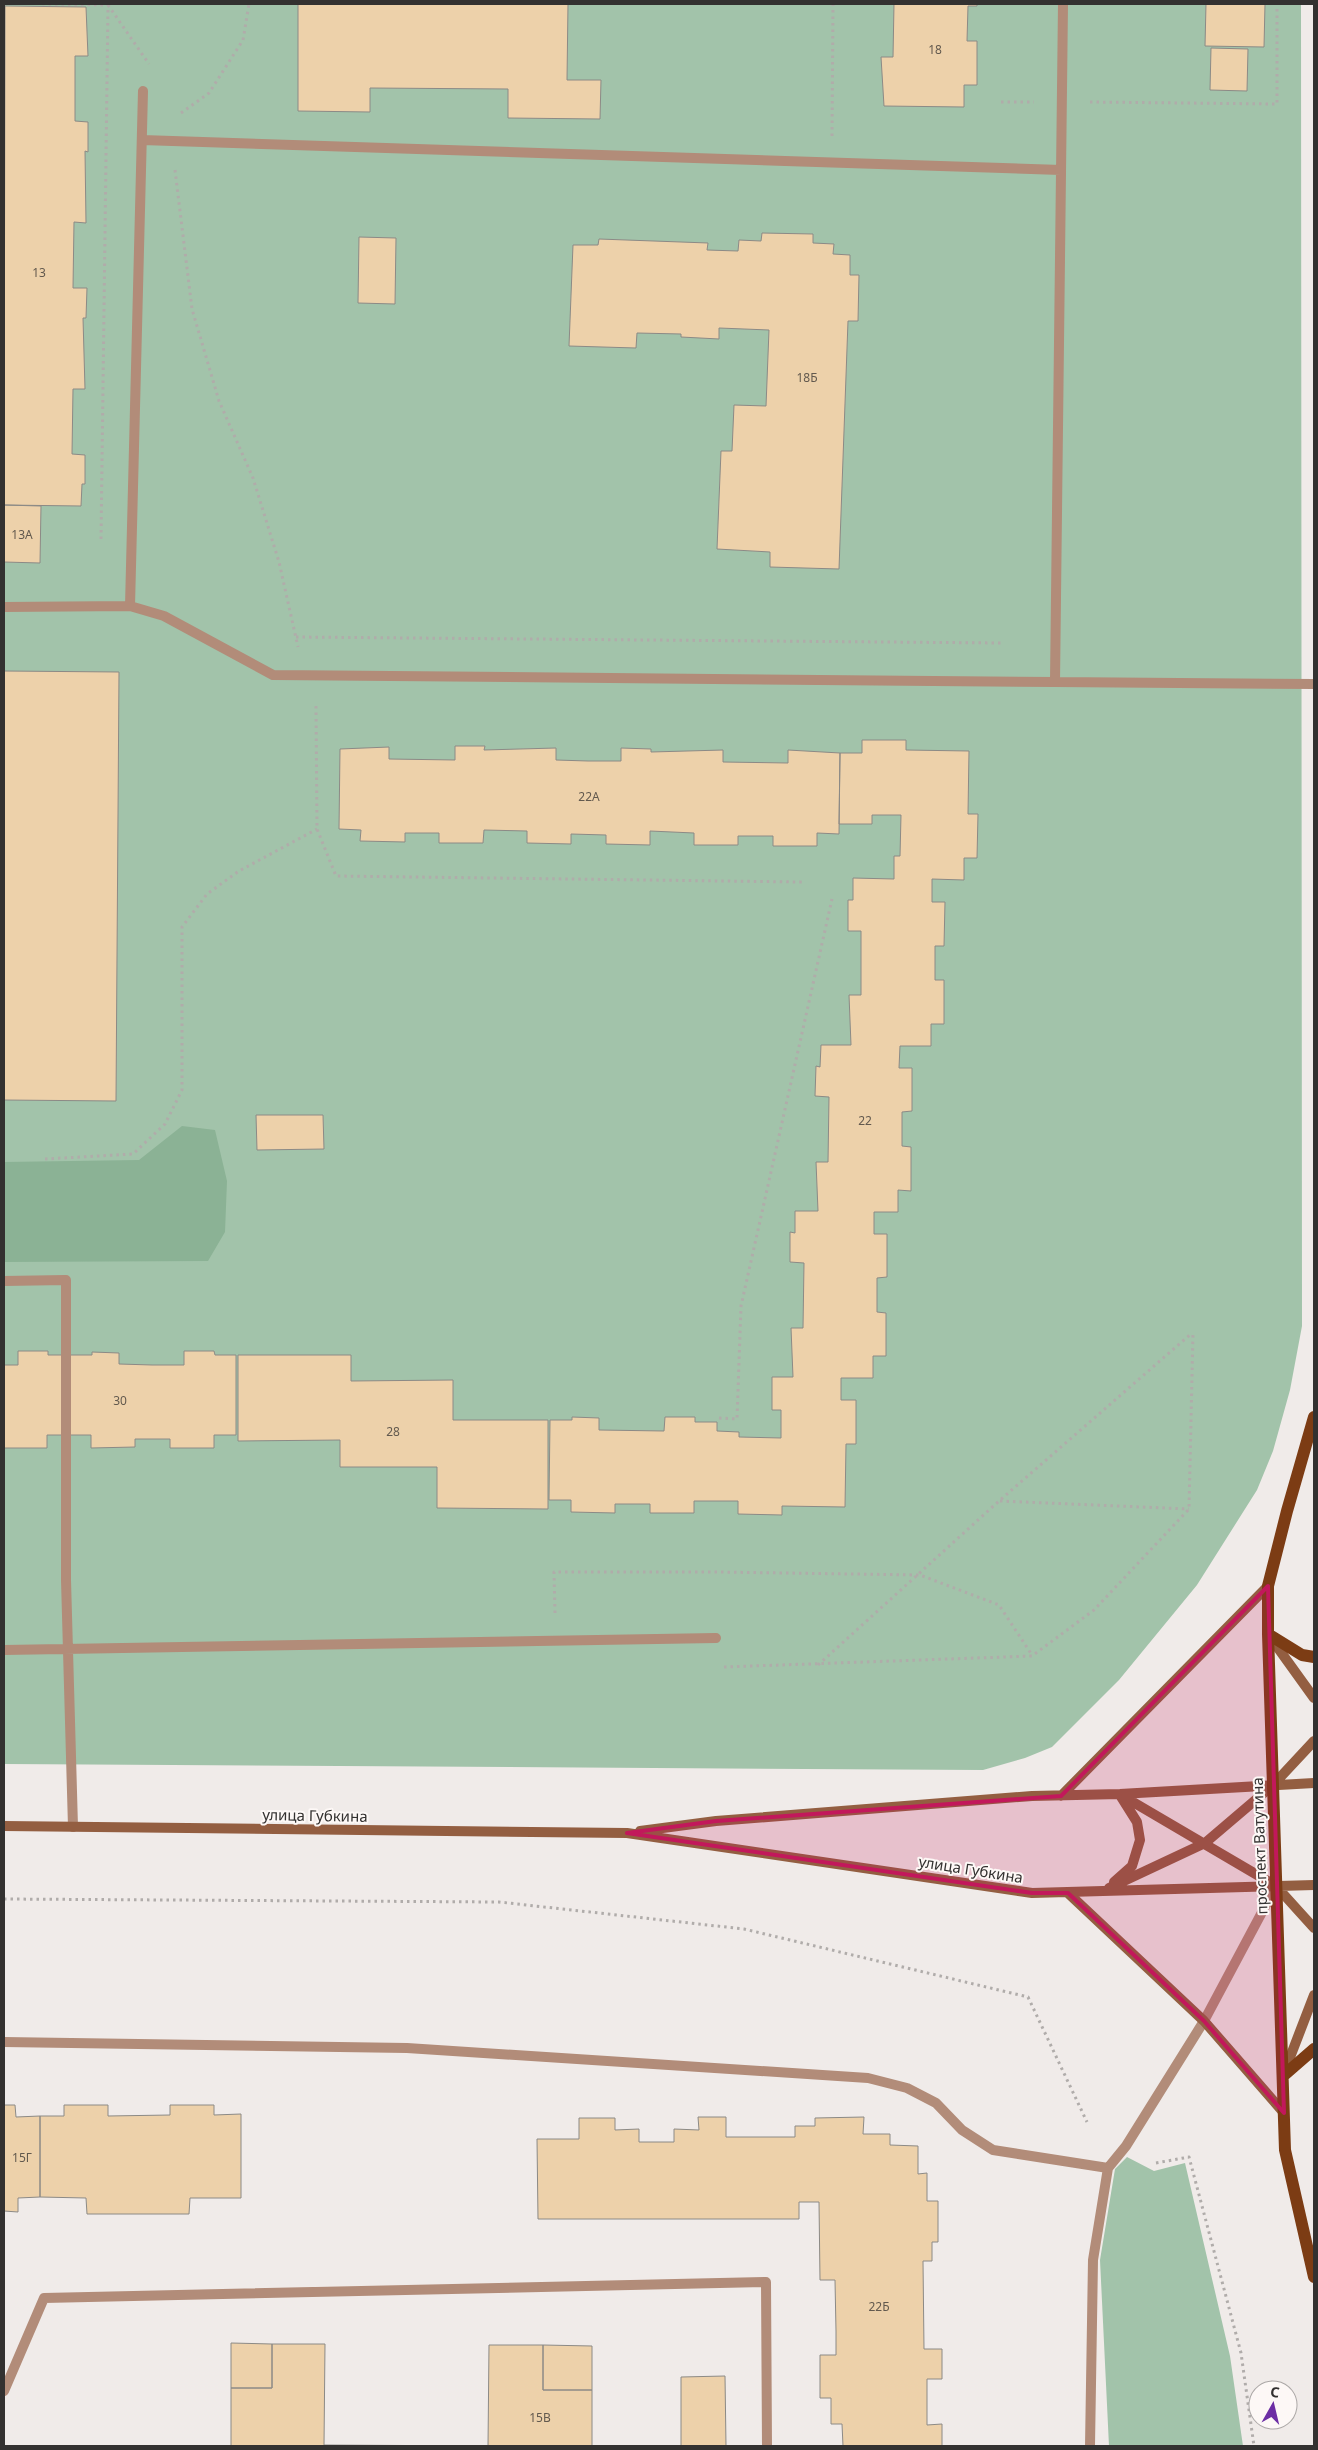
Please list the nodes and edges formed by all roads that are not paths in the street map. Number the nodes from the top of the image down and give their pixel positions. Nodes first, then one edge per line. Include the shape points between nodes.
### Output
1 (1063, 4) edge
2 (142, 91) dead end
3 (142, 140) junction
4 (1061, 170) junction
5 (130, 606) junction
6 (4, 607) edge
7 (1055, 682) junction
8 (1314, 684) edge
9 (4, 1281) edge
10 (1314, 1417) edge
11 (1268, 1586) junction
12 (1268, 1634) junction
13 (716, 1638) dead end
14 (68, 1649) junction
15 (4, 1650) edge
16 (1314, 1657) edge
17 (1314, 1698) edge
18 (1314, 1741) edge
19 (1314, 1783) edge
20 (1273, 1785) junction
21 (1120, 1794) junction
22 (1061, 1796) junction
23 (4, 1826) edge
24 (73, 1827) junction
25 (627, 1833) junction
26 (1205, 1843) junction
27 (1314, 1885) edge
28 (1276, 1886) junction
29 (1106, 1889) junction
30 (1068, 1893) junction
31 (1314, 1928) edge
32 (1314, 1995) edge
33 (1204, 2021) junction
34 (4, 2042) edge
35 (1314, 2049) edge
36 (1283, 2076) junction
37 (1284, 2113) junction
38 (1108, 2168) junction
39 (1314, 2274) edge
40 (4, 2391) edge
41 (767, 2446) edge
42 (1090, 2446) edge

1 - 4 lane
2 - 3 lane
3 - 4 lane
3 - 5 lane
4 - 7 lane
5 - 6 lane
5 - 7 lane via 164,616 273,675
7 - 8 lane
9 - 14 lane via 66,1280
10 - 11 main road, проспект Ватутина
11 - 12 main road, проспект Ватутина
11 - 22 main road
12 - 16 main road via 1302,1655
12 - 17 main road
12 - 20 main road, проспект Ватутина
13 - 14 lane
14 - 15 lane
14 - 24 lane
18 - 20 main road
19 - 20 main road, улица Губкина
20 - 21 main road, улица Губкина
20 - 26 main road
20 - 28 main road, проспект Ватутина
21 - 22 main road, улица Губкина
21 - 26 main road
21 - 29 main road via 1138,1822 1140,1840 1132,1866
22 - 25 main road, улица Губкина via 716,1821
23 - 24 main road, улица Губкина
24 - 25 main road, улица Губкина
25 - 30 main road, улица Губкина via 1032,1893
26 - 28 main road
26 - 29 main road
27 - 28 main road, улица Губкина
28 - 29 main road, улица Губкина
28 - 31 main road
28 - 33 lane
28 - 36 main road, проспект Ватутина
29 - 30 main road, улица Губкина
30 - 33 main road
32 - 36 main road
33 - 37 main road
33 - 38 lane via 1126,2146
34 - 38 lane via 407,2048 868,2078 907,2088 936,2103 962,2130 993,2150
35 - 36 main road
36 - 37 main road, проспект Ватутина
37 - 39 main road, проспект Ватутина via 1285,2150
38 - 42 lane via 1093,2260
40 - 41 lane via 44,2298 766,2282

